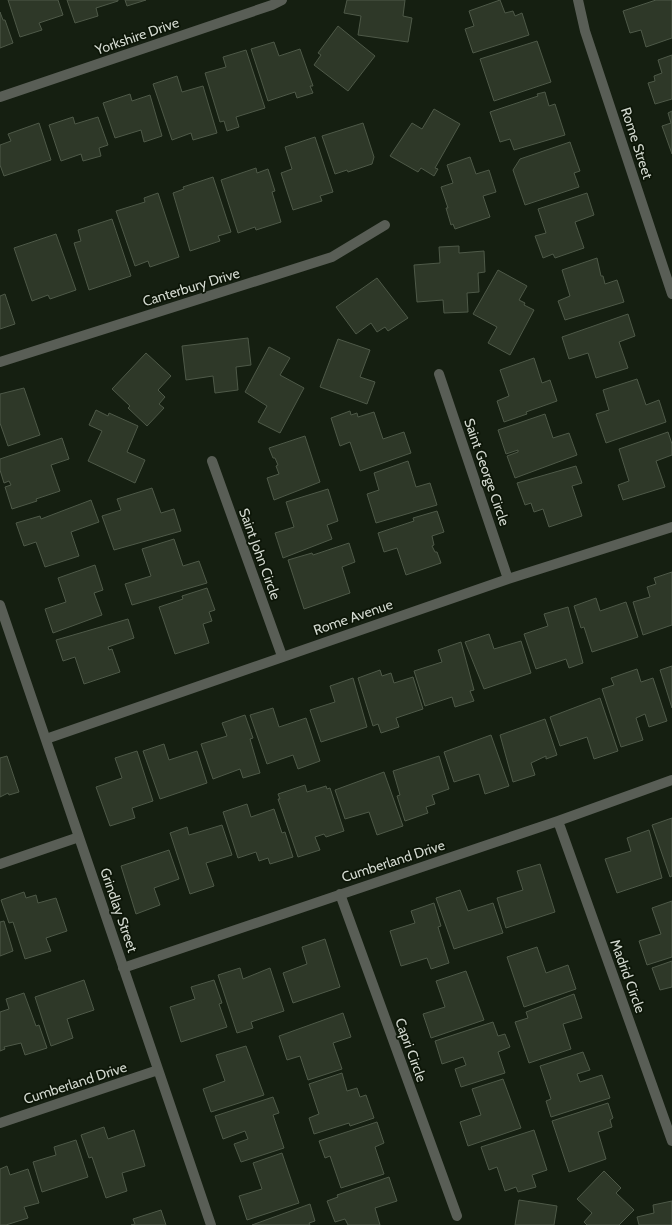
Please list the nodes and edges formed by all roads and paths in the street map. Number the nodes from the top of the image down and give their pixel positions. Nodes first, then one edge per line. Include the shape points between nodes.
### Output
1 (282, 0) edge
2 (578, 0) edge
3 (0, 97) edge
4 (384, 225) dead end
5 (672, 294) edge
6 (0, 362) edge
7 (439, 374) dead end
8 (212, 461) dead end
9 (672, 527) edge
10 (508, 579) junction
11 (0, 607) edge
12 (282, 656) junction
13 (46, 739) junction
14 (672, 780) edge
15 (558, 821) junction
16 (79, 837) junction
17 (0, 864) edge
18 (340, 894) junction
19 (124, 968) junction
20 (158, 1070) junction
21 (0, 1123) edge
22 (672, 1141) edge
23 (457, 1216) dead end
24 (211, 1225) edge

1 - 3 street, Yorkshire Drive
2 - 5 street, Rome Street via 585,31
4 - 6 street, Canterbury Drive via 332,257
7 - 10 street, Saint George Circle
8 - 12 street, Saint John Circle
9 - 10 street, Rome Avenue
10 - 12 street, Rome Avenue
11 - 13 street, Grindlay Street
12 - 13 street, Rome Avenue
13 - 16 street, Grindlay Street
14 - 15 street, Cumberland Drive
15 - 18 street, Cumberland Drive
15 - 22 street, Madrid Circle
16 - 17 street
16 - 19 street, Grindlay Street
18 - 19 street, Cumberland Drive
18 - 23 street, Capri Circle
19 - 20 street, Grindlay Street
20 - 21 street, Cumberland Drive
20 - 24 street, Grindlay Street

